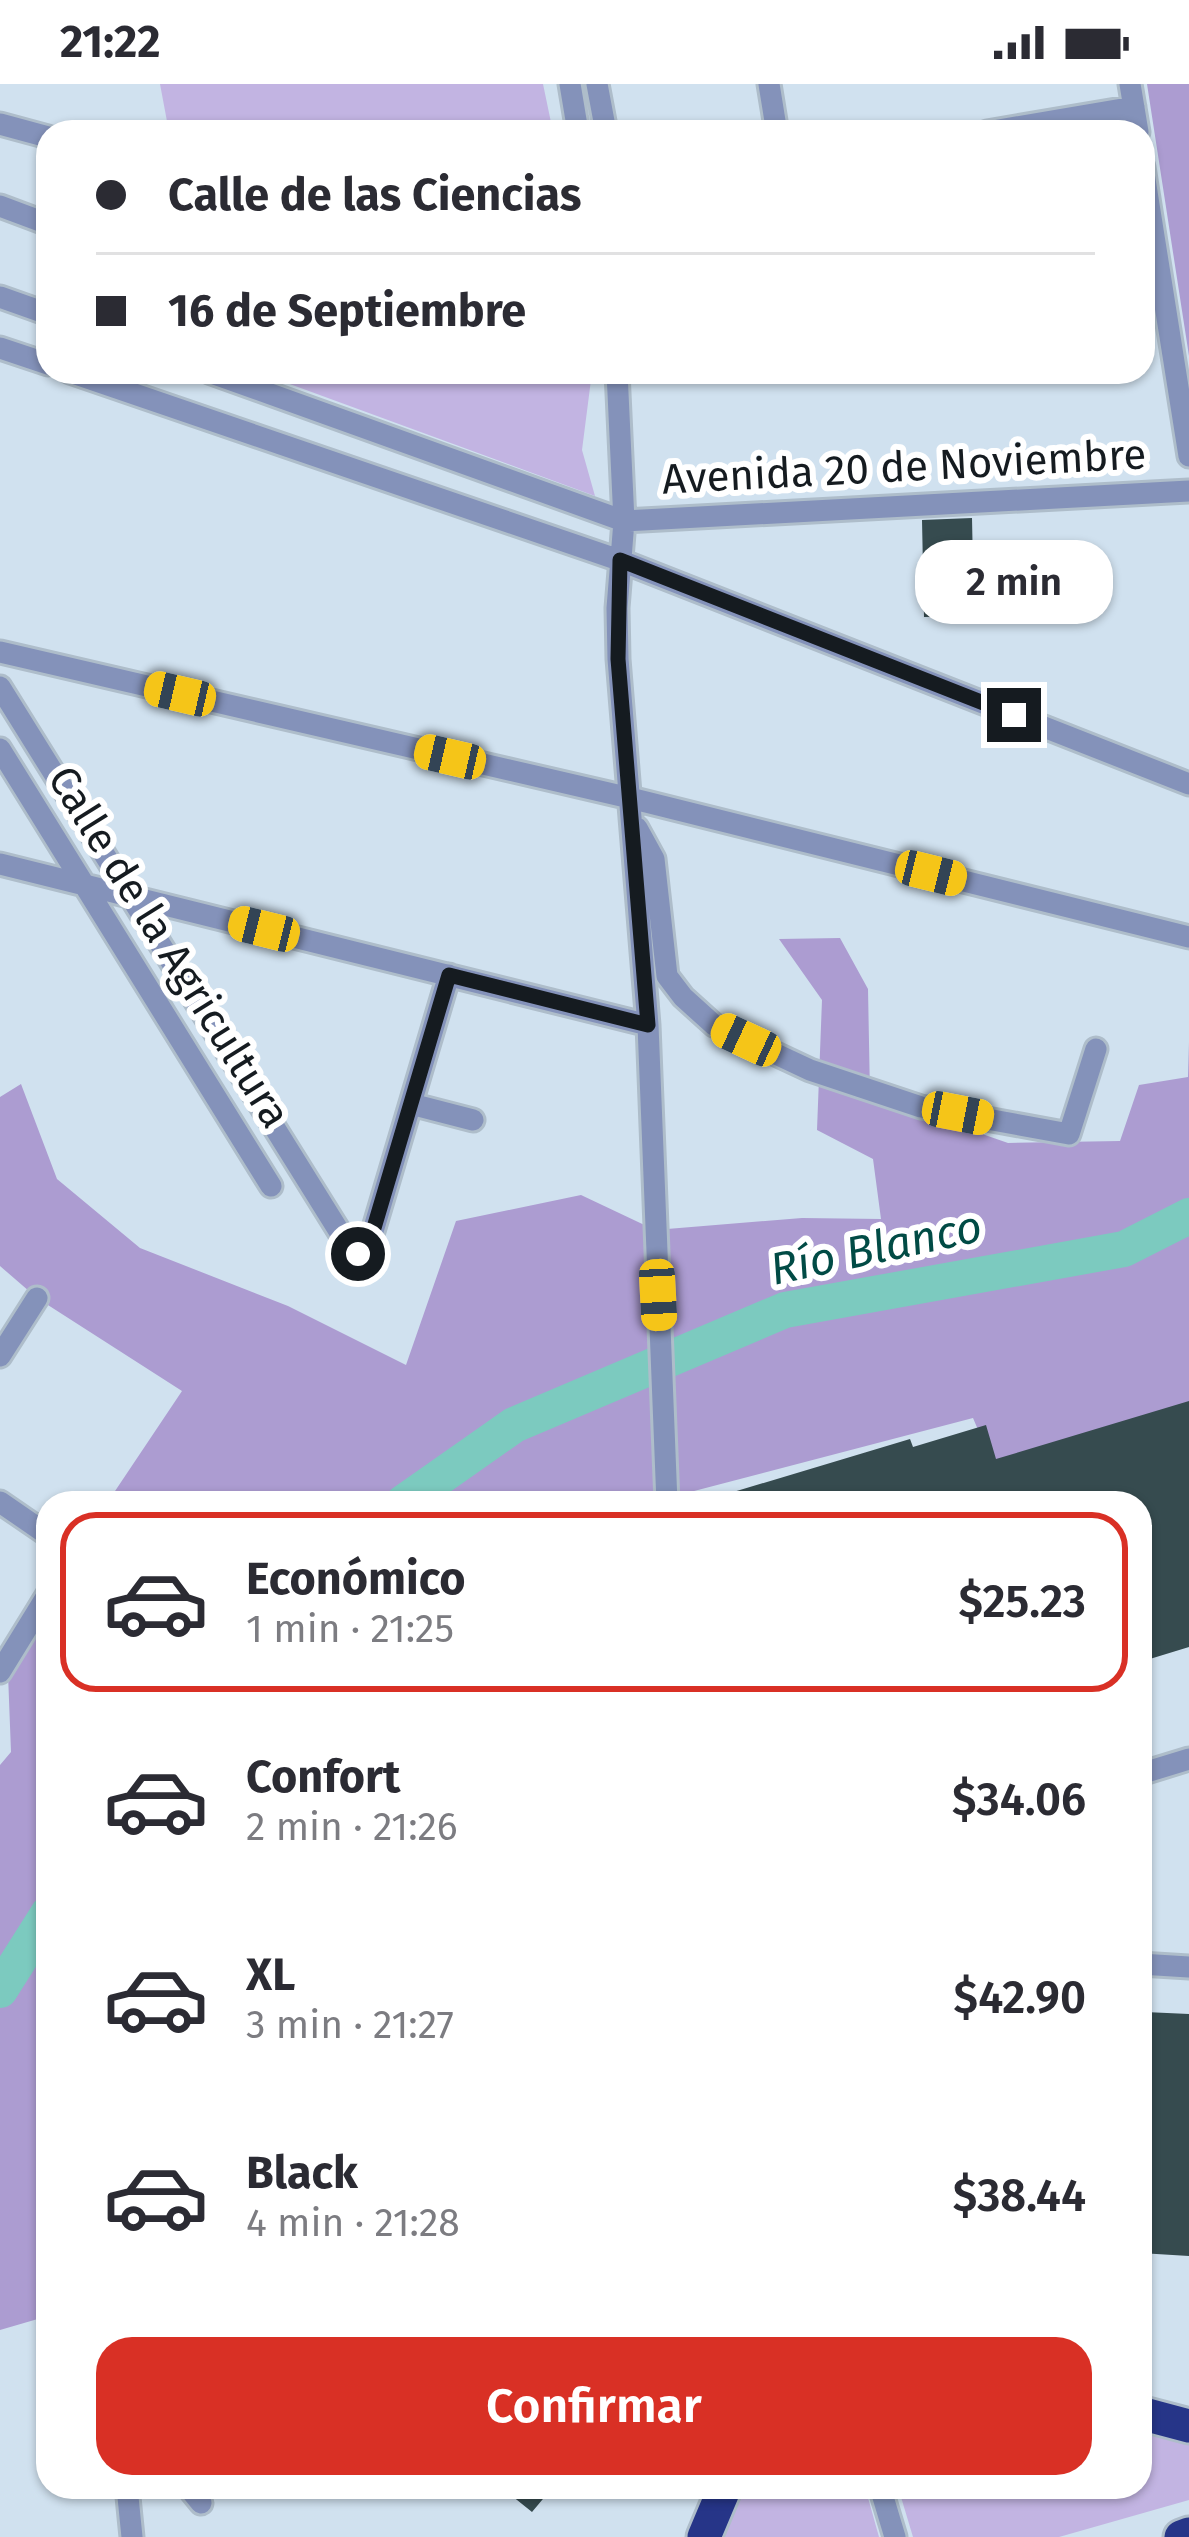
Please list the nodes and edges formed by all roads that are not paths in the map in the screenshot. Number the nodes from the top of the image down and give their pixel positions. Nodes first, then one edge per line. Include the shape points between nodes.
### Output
1 (570, 84) edge
2 (597, 84) edge
3 (769, 84) edge
4 (1132, 95) edge
5 (576, 120) edge
6 (604, 120) edge
7 (775, 120) edge
8 (1034, 120) edge
9 (0, 124) edge
10 (36, 134) edge
11 (0, 206) edge
12 (36, 220) edge
13 (1155, 283) edge
14 (0, 297) edge
15 (36, 310) edge
16 (0, 348) edge
17 (36, 360) edge
18 (105, 384) edge
19 (243, 384) edge
20 (618, 384) edge
21 (1189, 455) edge
22 (1189, 491) edge
23 (624, 520) junction
24 (620, 560) junction
25 (0, 652) edge
26 (0, 688) edge
27 (0, 749) edge
28 (1189, 784) edge
29 (630, 807) junction
30 (0, 864) edge
31 (105, 890) junction
32 (1189, 937) edge
33 (449, 975) junction
34 (648, 1025) junction
35 (1096, 1049) dead end
36 (411, 1104) junction
37 (472, 1120) dead end
38 (271, 1186) dead end
39 (37, 1298) dead end
40 (0, 1356) edge
41 (666, 1491) edge
42 (0, 1502) edge
43 (36, 1527) edge
44 (36, 1614) edge
45 (0, 1672) edge
46 (1189, 1759) edge
47 (1152, 1770) edge
48 (1152, 1964) edge
49 (1189, 1966) edge
50 (1152, 2416) edge
51 (1189, 2426) edge
52 (128, 2499) edge
53 (720, 2499) edge
54 (884, 2499) edge
55 (133, 2537) edge
56 (704, 2537) edge
57 (895, 2537) edge

1 - 5 street
2 - 6 street
3 - 7 street
4 - 8 street
9 - 10 street
11 - 12 street
13 - 21 street
14 - 15 street
16 - 17 street
18 - 24 street
19 - 23 street
20 - 23 street
22 - 23 street, Avenida 20 de Noviembre
23 - 24 street
24 - 28 street
24 - 29 street via 618,659
25 - 29 street
26 - 31 street, Calle de la Agricultura
27 - 31 street, Calle de la Agricultura
29 - 32 street
29 - 34 street
29 - 35 street via 654,859 667,976 714,1025 810,1070 921,1107 1069,1134
30 - 31 street
31 - 33 street
31 - 36 street, Calle de la Agricultura via 346,1248 358,1254 368,1248
31 - 38 street, Calle de la Agricultura
33 - 34 street
33 - 36 street
34 - 41 street
36 - 37 street
39 - 40 street
42 - 43 street
44 - 45 street
46 - 47 street
48 - 49 street
50 - 51 highway
52 - 55 street
53 - 56 highway
54 - 57 street

